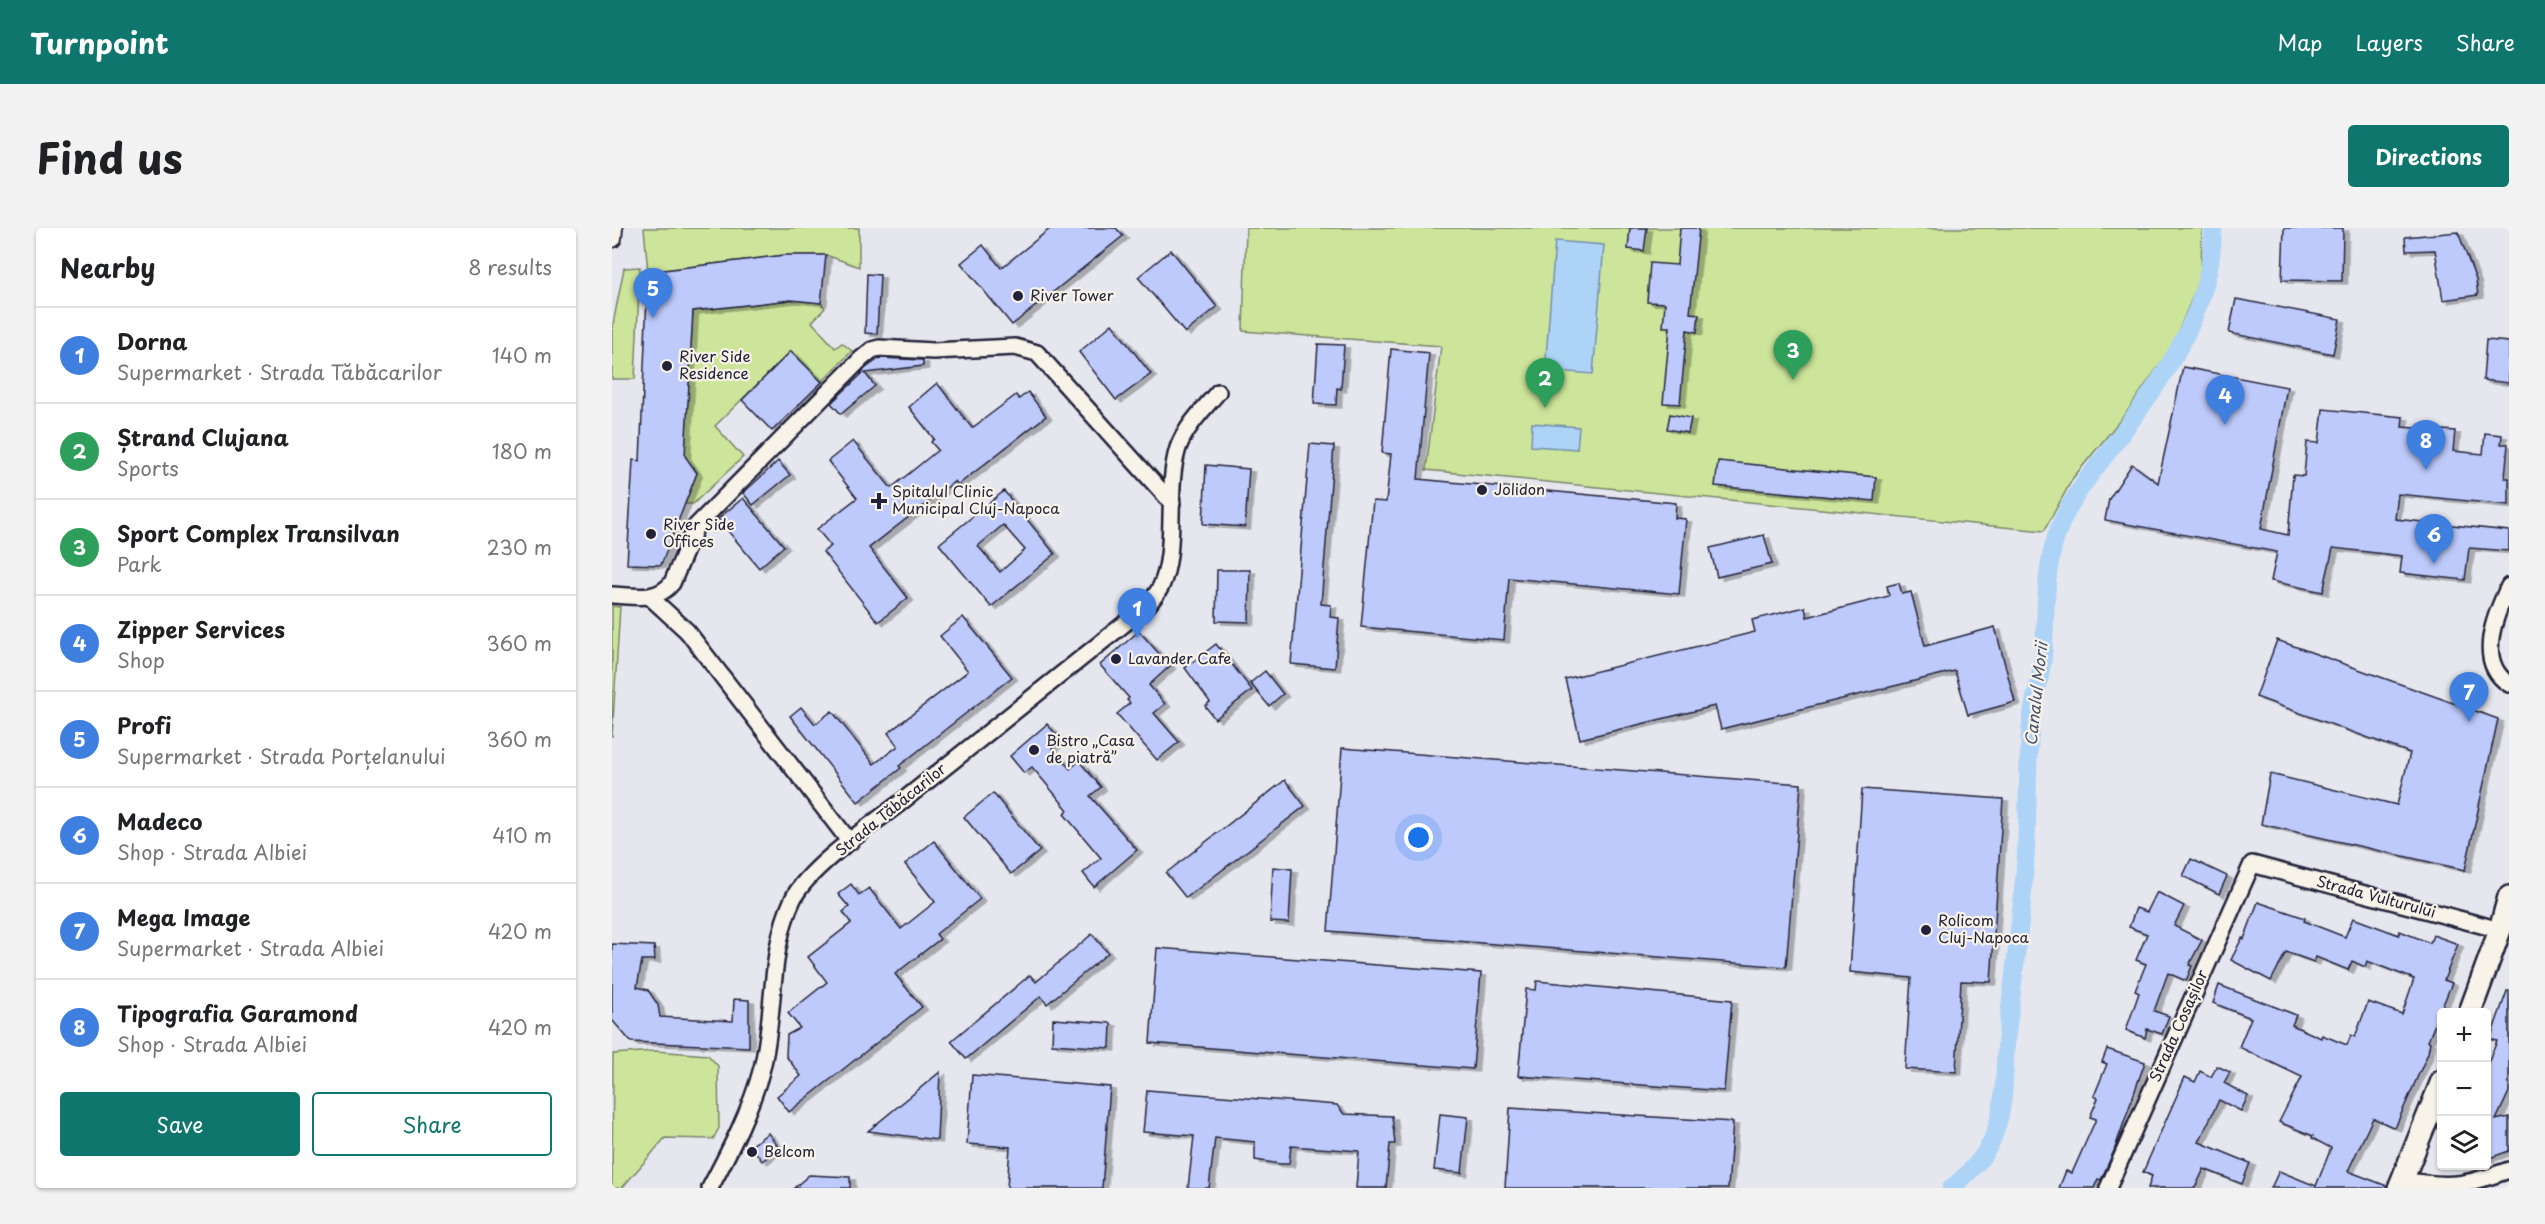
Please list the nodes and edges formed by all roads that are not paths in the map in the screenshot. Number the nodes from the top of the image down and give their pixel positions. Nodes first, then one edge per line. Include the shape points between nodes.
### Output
1 (613, 228) edge
2 (612, 238) edge
3 (1218, 392) dead end
4 (1172, 503) junction
5 (2509, 586) edge
6 (612, 595) edge
7 (650, 597) junction
8 (2509, 684) edge
9 (850, 842) junction
10 (2253, 864) joint
11 (2509, 897) edge
12 (2500, 930) junction
13 (2471, 1008) edge
14 (2437, 1094) edge
15 (2509, 1170) edge
16 (2400, 1184) edge
17 (2450, 1187) edge
18 (710, 1188) edge
19 (2108, 1188) edge

1 - 2 street
3 - 4 street, Strada Tăbăcarilor via 1188,428 1179,448
4 - 7 street via 1037,352 1015,347 933,351 879,348 861,359 696,526 672,584 660,595
4 - 9 street, Strada Tăbăcarilor via 1161,586 1148,605
5 - 8 street via 2490,646 2494,669
6 - 7 street
7 - 9 street via 687,631
9 - 18 street, Strada Tăbăcarilor via 809,876 792,900 776,962 762,1068 753,1098
10 - 12 street, Strada Vulturului
10 - 19 street, Strada Cosașilor
11 - 12 main road
12 - 13 main road
14 - 16 main road
15 - 17 street
16 - 17 street

